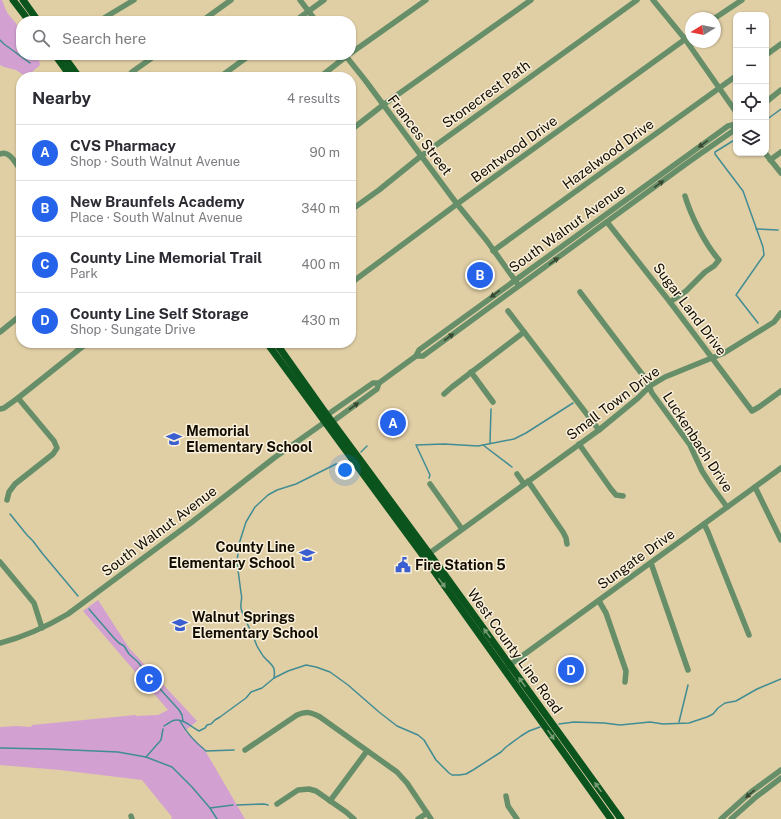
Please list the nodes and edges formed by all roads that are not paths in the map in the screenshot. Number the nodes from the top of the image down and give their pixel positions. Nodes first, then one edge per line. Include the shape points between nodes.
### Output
1 (14, 0) edge
2 (23, 0) edge
3 (134, 0) edge
4 (231, 0) edge
5 (300, 0) edge
6 (324, 0) edge
7 (426, 0) edge
8 (531, 0) edge
9 (637, 0) edge
10 (653, 0) edge
11 (742, 0) edge
12 (308, 11) junction
13 (721, 14) edge
14 (25, 16) edge
15 (34, 16) edge
16 (107, 16) edge
17 (209, 16) edge
18 (302, 16) edge
19 (312, 16) edge
20 (685, 40) joint
21 (781, 44) edge
22 (691, 48) edge
23 (356, 49) edge
24 (769, 53) edge
25 (59, 60) edge
26 (67, 60) edge
27 (149, 60) edge
28 (243, 60) edge
29 (341, 60) edge
30 (351, 60) edge
31 (67, 72) edge
32 (75, 72) edge
33 (132, 72) edge
34 (227, 72) edge
35 (326, 72) edge
36 (733, 78) edge
37 (719, 87) junction
38 (781, 90) edge
39 (769, 100) edge
40 (383, 105) junction
41 (733, 108) edge
42 (733, 125) edge
43 (356, 126) edge
44 (733, 131) edge
45 (781, 152) edge
46 (3, 154) edge
47 (421, 156) junction
48 (767, 156) edge
49 (770, 160) junction
50 (16, 164) edge
51 (781, 172) edge
52 (686, 196) dead end
53 (457, 204) junction
54 (356, 206) edge
55 (607, 222) junction
56 (493, 251) junction
57 (356, 279) edge
58 (515, 280) junction
59 (519, 286) junction
60 (580, 292) dead end
61 (670, 302) junction
62 (508, 311) dead end
63 (781, 313) edge
64 (16, 319) edge
65 (0, 332) edge
66 (524, 332) junction
67 (81, 348) edge
68 (274, 348) edge
69 (416, 356) junction
70 (712, 358) junction
71 (471, 372) junction
72 (379, 383) junction
73 (650, 387) junction
74 (781, 391) edge
75 (444, 394) dead end
76 (18, 398) junction
77 (493, 402) dead end
78 (0, 409) edge
79 (328, 420) junction
80 (599, 430) junction
81 (579, 444) junction
82 (781, 468) edge
83 (517, 474) dead end
84 (526, 483) junction
85 (430, 484) dead end
86 (755, 487) junction
87 (623, 496) dead end
88 (7, 500) dead end
89 (727, 507) junction
90 (704, 524) junction
91 (462, 529) junction
92 (781, 540) edge
93 (567, 544) dead end
94 (426, 555) junction
95 (0, 562) edge
96 (651, 563) junction
97 (599, 601) junction
98 (42, 628) junction
99 (750, 635) dead end
100 (0, 643) edge
101 (507, 667) junction
102 (688, 670) dead end
103 (625, 682) dead end
104 (540, 713) junction
105 (245, 750) dead end
106 (367, 751) junction
107 (781, 770) edge
108 (781, 778) edge
109 (506, 796) dead end
110 (330, 801) junction
111 (277, 804) dead end
112 (427, 813) junction
113 (354, 819) edge
114 (418, 819) edge
115 (431, 819) edge
116 (517, 819) edge
117 (612, 819) edge
118 (621, 819) edge
119 (721, 819) edge
120 (731, 819) edge

1 - 14 main road
2 - 15 main road
3 - 16 street
4 - 17 street
5 - 12 street
6 - 12 street
7 - 23 street
8 - 40 street
9 - 47 street, Stonecrest Path
10 - 20 street
11 - 13 street
12 - 18 street
12 - 19 street
20 - 53 street, Bentwood Drive
21 - 24 street
22 - 37 street
25 - 31 main road
26 - 32 main road
27 - 33 street
28 - 34 street
29 - 35 street
30 - 40 street, Frances Street
36 - 37 street, Hazelwood Drive
37 - 41 street
37 - 56 street, Hazelwood Drive
38 - 39 street
40 - 43 street
40 - 47 street, Frances Street
42 -> 58 street, South Walnut Avenue via 728,126
55 -> 44 street, South Walnut Avenue
45 - 49 street
46 - 50 street via 10,156
47 - 53 street, Frances Street
47 - 54 street, Stonecrest Path
48 - 49 street
49 - 51 street
52 - 61 street via 690,211 719,260 686,291
53 - 56 street, Frances Street
53 - 57 street, Bentwood Drive
59 -> 55 street, South Walnut Avenue
55 - 61 street, Sugar Land Drive
56 - 58 street, Frances Street
58 - 59 street, Frances Street
58 -> 69 street, South Walnut Avenue via 419,350
69 -> 59 street, South Walnut Avenue via 423,356
60 - 73 street, Luckenbach Drive
61 - 70 street, Sugar Land Drive
62 - 66 street
63 - 70 street, Small Town Drive via 774,322
64 - 65 street
66 - 71 street
66 - 80 street
67 - 76 street
68 - 79 main road, West County Line Road
69 - 72 street, South Walnut Avenue
70 - 73 street, Small Town Drive via 666,377
70 - 74 street, Sugar Land Drive via 752,411
71 - 75 street
71 - 77 street
72 - 79 street, South Walnut Avenue via 373,383
79 -> 72 street, South Walnut Avenue via 377,389
73 - 80 street, Small Town Drive
73 - 89 street, Luckenbach Drive
76 - 78 street
76 - 88 street via 57,448 15,484
79 - 94 main road, West County Line Road
79 - 98 street, South Walnut Avenue via 72,611
80 - 81 street, Small Town Drive
81 - 84 street, Small Town Drive
81 - 87 street via 616,495
82 - 86 street, Sungate Drive
83 - 84 street
84 - 91 street, Small Town Drive
84 - 93 street via 563,532
85 - 91 street
86 - 89 street, Sungate Drive
86 - 92 street
89 - 90 street, Sungate Drive
90 - 96 street, Sungate Drive
90 - 99 street
91 - 94 street, Small Town Drive
94 - 101 main road, West County Line Road
95 - 98 street via 34,603
96 - 97 street, Sungate Drive
96 - 102 street
97 - 101 street, Sungate Drive
97 - 103 street via 606,613 626,671
98 - 100 street, South Walnut Avenue
101 - 104 main road, West County Line Road
104 -> 117 main road, West County Line Road
118 -> 104 main road, West County Line Road
105 - 106 street via 297,714 307,712 320,717
106 - 110 street
106 - 112 street via 397,772
107 -> 119 street
108 - 120 street
109 - 116 street via 508,806
110 - 111 street via 316,791 306,789 298,790
110 - 113 street
112 - 114 street
112 - 115 street

